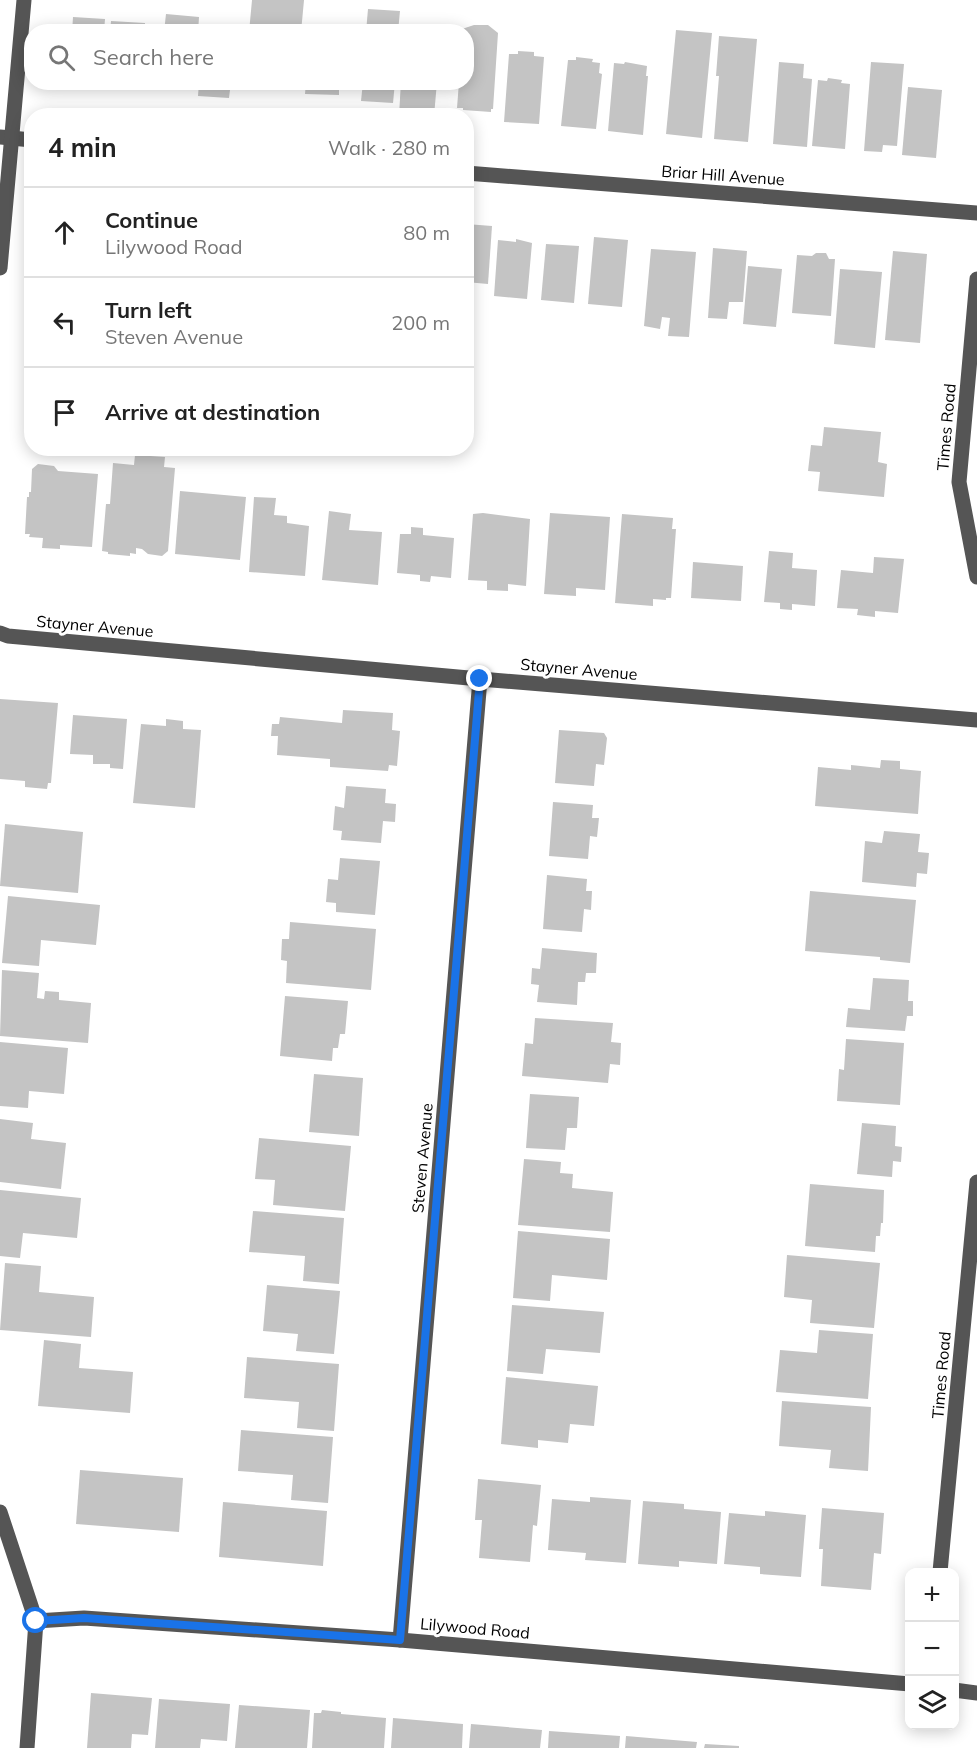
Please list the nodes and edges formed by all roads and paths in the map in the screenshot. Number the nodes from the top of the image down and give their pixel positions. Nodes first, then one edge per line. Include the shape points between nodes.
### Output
1 (24, 0) edge
2 (6, 138) edge
3 (24, 139) edge
4 (474, 174) edge
5 (977, 213) edge
6 (0, 268) edge
7 (977, 279) edge
8 (977, 577) edge
9 (0, 633) edge
10 (480, 679) junction
11 (977, 720) edge
12 (977, 1182) edge
13 (0, 1512) edge
14 (940, 1568) edge
15 (36, 1621) junction
16 (400, 1640) junction
17 (905, 1684) edge
18 (959, 1690) edge
19 (977, 1693) edge
20 (27, 1748) edge

1 - 2 street
2 - 3 street
2 - 6 street
4 - 5 street, Briar Hill Avenue
7 - 8 street, Times Road via 959,482
9 - 10 street, Stayner Avenue
10 - 11 street, Stayner Avenue
10 - 16 street, Steven Avenue
12 - 14 street, Times Road
13 - 15 street
15 - 16 street, Lilywood Road via 84,1618
15 - 20 street
16 - 17 street, Lilywood Road
18 - 19 street

